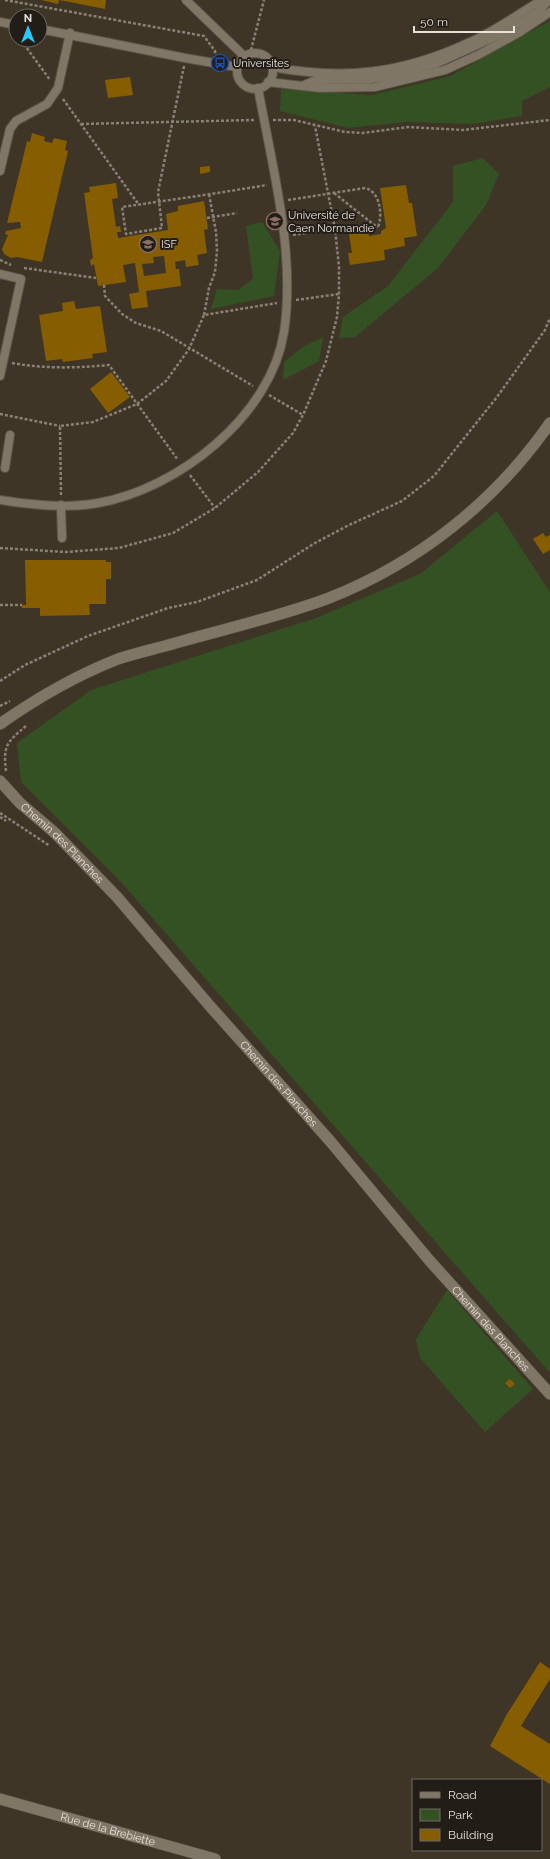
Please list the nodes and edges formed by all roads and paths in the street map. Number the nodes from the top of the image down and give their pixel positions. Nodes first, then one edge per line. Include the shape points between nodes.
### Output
1 (5, 0) edge
2 (186, 0) edge
3 (264, 0) edge
4 (542, 0) edge
5 (549, 0) edge
6 (550, 9) edge
7 (538, 12) junction
8 (550, 12) edge
9 (48, 30) edge
10 (70, 33) junction
11 (27, 48) edge
12 (247, 55) junction
13 (185, 58) junction
14 (214, 63) junction
15 (237, 67) junction
16 (272, 67) junction
17 (305, 73) junction
18 (316, 80) junction
19 (268, 82) junction
20 (299, 87) junction
21 (258, 88) junction
22 (57, 90) junction
23 (264, 119) junction
24 (550, 120) edge
25 (173, 122) junction
26 (81, 124) junction
27 (0, 171) edge
28 (276, 184) junction
29 (334, 193) junction
30 (209, 194) junction
31 (158, 202) junction
32 (279, 202) junction
33 (139, 205) junction
34 (237, 213) dead end
35 (214, 217) junction
36 (207, 218) dead end
37 (378, 227) junction
38 (285, 237) junction
39 (0, 260) edge
40 (23, 268) junction
41 (0, 274) edge
42 (96, 278) dead end
43 (21, 279) junction
44 (104, 285) dead end
45 (339, 294) dead end
46 (286, 302) junction
47 (204, 315) junction
48 (550, 318) edge
49 (189, 349) junction
50 (3, 362) junction
51 (0, 376) edge
52 (261, 391) junction
53 (137, 404) junction
54 (0, 414) edge
55 (303, 416) dead end
56 (550, 423) edge
57 (60, 426) junction
58 (10, 435) dead end
59 (5, 468) dead end
60 (185, 469) junction
61 (0, 500) edge
62 (61, 505) junction
63 (215, 508) dead end
64 (62, 538) dead end
65 (0, 605) edge
66 (22, 605) dead end
67 (0, 681) edge
68 (10, 701) dead end
69 (0, 706) edge
70 (0, 724) edge
71 (26, 726) dead end
72 (3, 778) edge
73 (0, 813) edge
74 (0, 817) edge
75 (6, 821) dead end
76 (34, 835) dead end
77 (550, 1394) edge
78 (0, 1799) edge
79 (215, 1859) edge

1 - 14 path via 204,36 215,51
2 - 12 lane
3 - 12 path
4 - 17 lane via 470,43 422,61 355,74
5 - 7 lane
6 - 7 lane
7 - 18 lane via 501,34 435,64 370,79
8 - 20 lane via 485,51 445,70 375,87
9 - 10 lane
10 - 13 lane
10 - 22 lane
11 - 22 path
12 - 15 lane
12 - 16 lane via 255,53 266,57
13 - 14 lane
13 - 25 path
14 - 15 lane
15 - 21 lane via 242,84 253,89
16 - 17 lane
16 - 19 lane
17 - 18 lane
18 - 20 lane
19 - 20 lane
19 - 21 lane
21 - 23 lane
22 - 26 path
22 - 27 lane via 47,104 16,121 10,129
23 - 24 path via 294,120 345,132 363,133 408,127 463,130
23 - 25 path
23 - 28 lane
25 - 26 path
25 - 31 path
26 - 33 path
28 - 30 path
28 - 32 lane
29 - 32 path
29 - 37 path
29 - 37 path via 371,189 376,194 381,220
30 - 31 path
30 - 35 path
31 - 33 path
31 - 33 path via 162,228 126,234 122,207
32 - 38 lane
34 - 35 path
35 - 36 path
35 - 47 path via 217,252 215,272
37 - 38 path via 354,226
38 - 46 lane
39 - 40 path
40 - 42 path
40 - 43 path
41 - 43 lane
43 - 50 lane
44 - 49 path via 106,296 122,314 161,331
45 - 46 path
46 - 47 path
46 - 52 lane via 284,333 275,363
47 - 49 path
48 - 67 path via 545,330 463,441 434,476 402,501 315,543 257,580 197,602 168,608 88,636 26,665
49 - 52 path
49 - 53 path via 166,380
50 - 51 lane
50 - 53 path via 38,367 76,368 109,365
52 - 55 path
52 - 60 lane via 224,438
53 - 57 path via 93,422
53 - 60 path
54 - 57 path
56 - 70 street via 495,490 453,528 389,571 328,598 119,659 70,681
57 - 62 path
58 - 59 lane
60 - 62 lane via 151,487 98,503
60 - 63 path
61 - 62 lane
62 - 64 lane
65 - 66 path
68 - 69 path
71 - 72 path via 9,740 4,758
72 - 77 street, Chemin des Planches via 20,803 55,833 117,897 330,1141 429,1260
73 - 76 path, Chemin des Planches
74 - 75 path
78 - 79 street, Rue de la Brebiette

